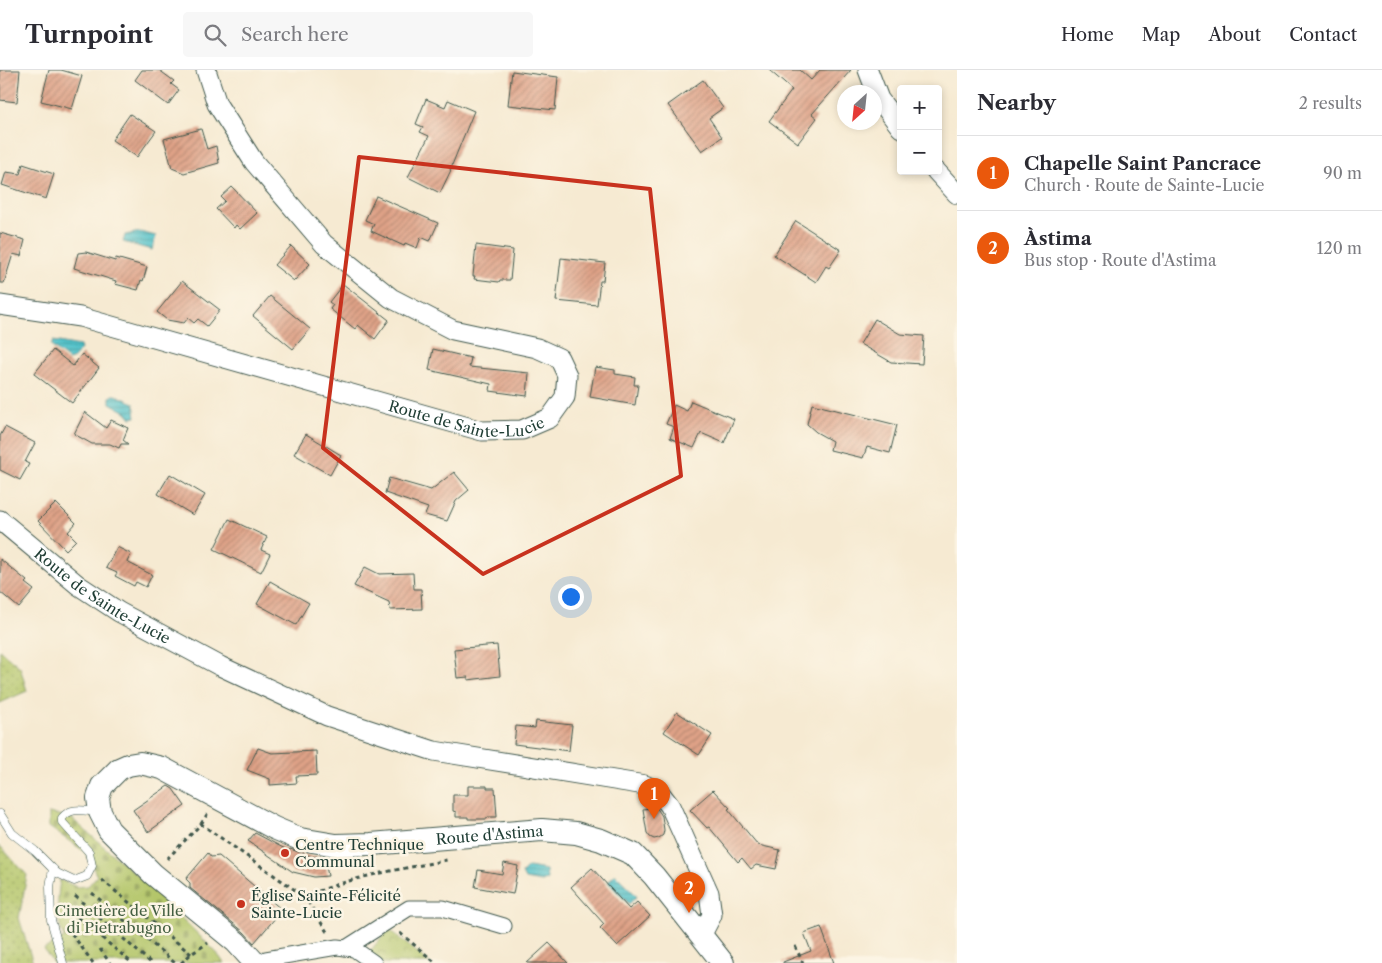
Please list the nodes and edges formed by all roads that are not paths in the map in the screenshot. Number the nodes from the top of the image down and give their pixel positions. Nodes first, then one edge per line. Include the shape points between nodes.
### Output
1 (206, 70) edge
2 (868, 70) edge
3 (897, 123) edge
4 (940, 175) edge
5 (957, 194) edge
6 (0, 305) edge
7 (0, 520) edge
8 (100, 812) junction
9 (0, 814) edge
10 (54, 868) junction
11 (504, 926) dead end
12 (701, 936) junction
13 (341, 948) junction
14 (63, 963) edge
15 (255, 963) edge
16 (260, 963) edge
17 (374, 963) edge
18 (723, 963) edge

1 - 6 street, Route de Sainte-Lucie via 217,104 254,162 324,244 390,298 453,330 537,348 559,358 567,374 565,397 550,418 522,430 482,431 80,317
2 - 3 street via 879,99
4 - 5 street
7 - 12 street, Route de Sainte-Lucie via 78,586 119,612 220,666 327,716 434,751 645,785 660,793 670,806 709,893 712,915
8 - 10 lane via 73,810 62,818 89,852 92,866 87,876 74,881
8 - 12 main road, Route d'Astima via 98,798 102,786 119,769 140,763 162,768 300,839 336,845 542,830 576,833 633,854
8 - 15 main road via 109,830 153,874 236,942
9 - 10 lane via 12,833
10 - 14 lane via 50,887 51,920
11 - 13 street via 443,908 409,908
12 - 18 main road, Route d'Astima
13 - 16 street via 266,959
13 - 17 street via 354,949

